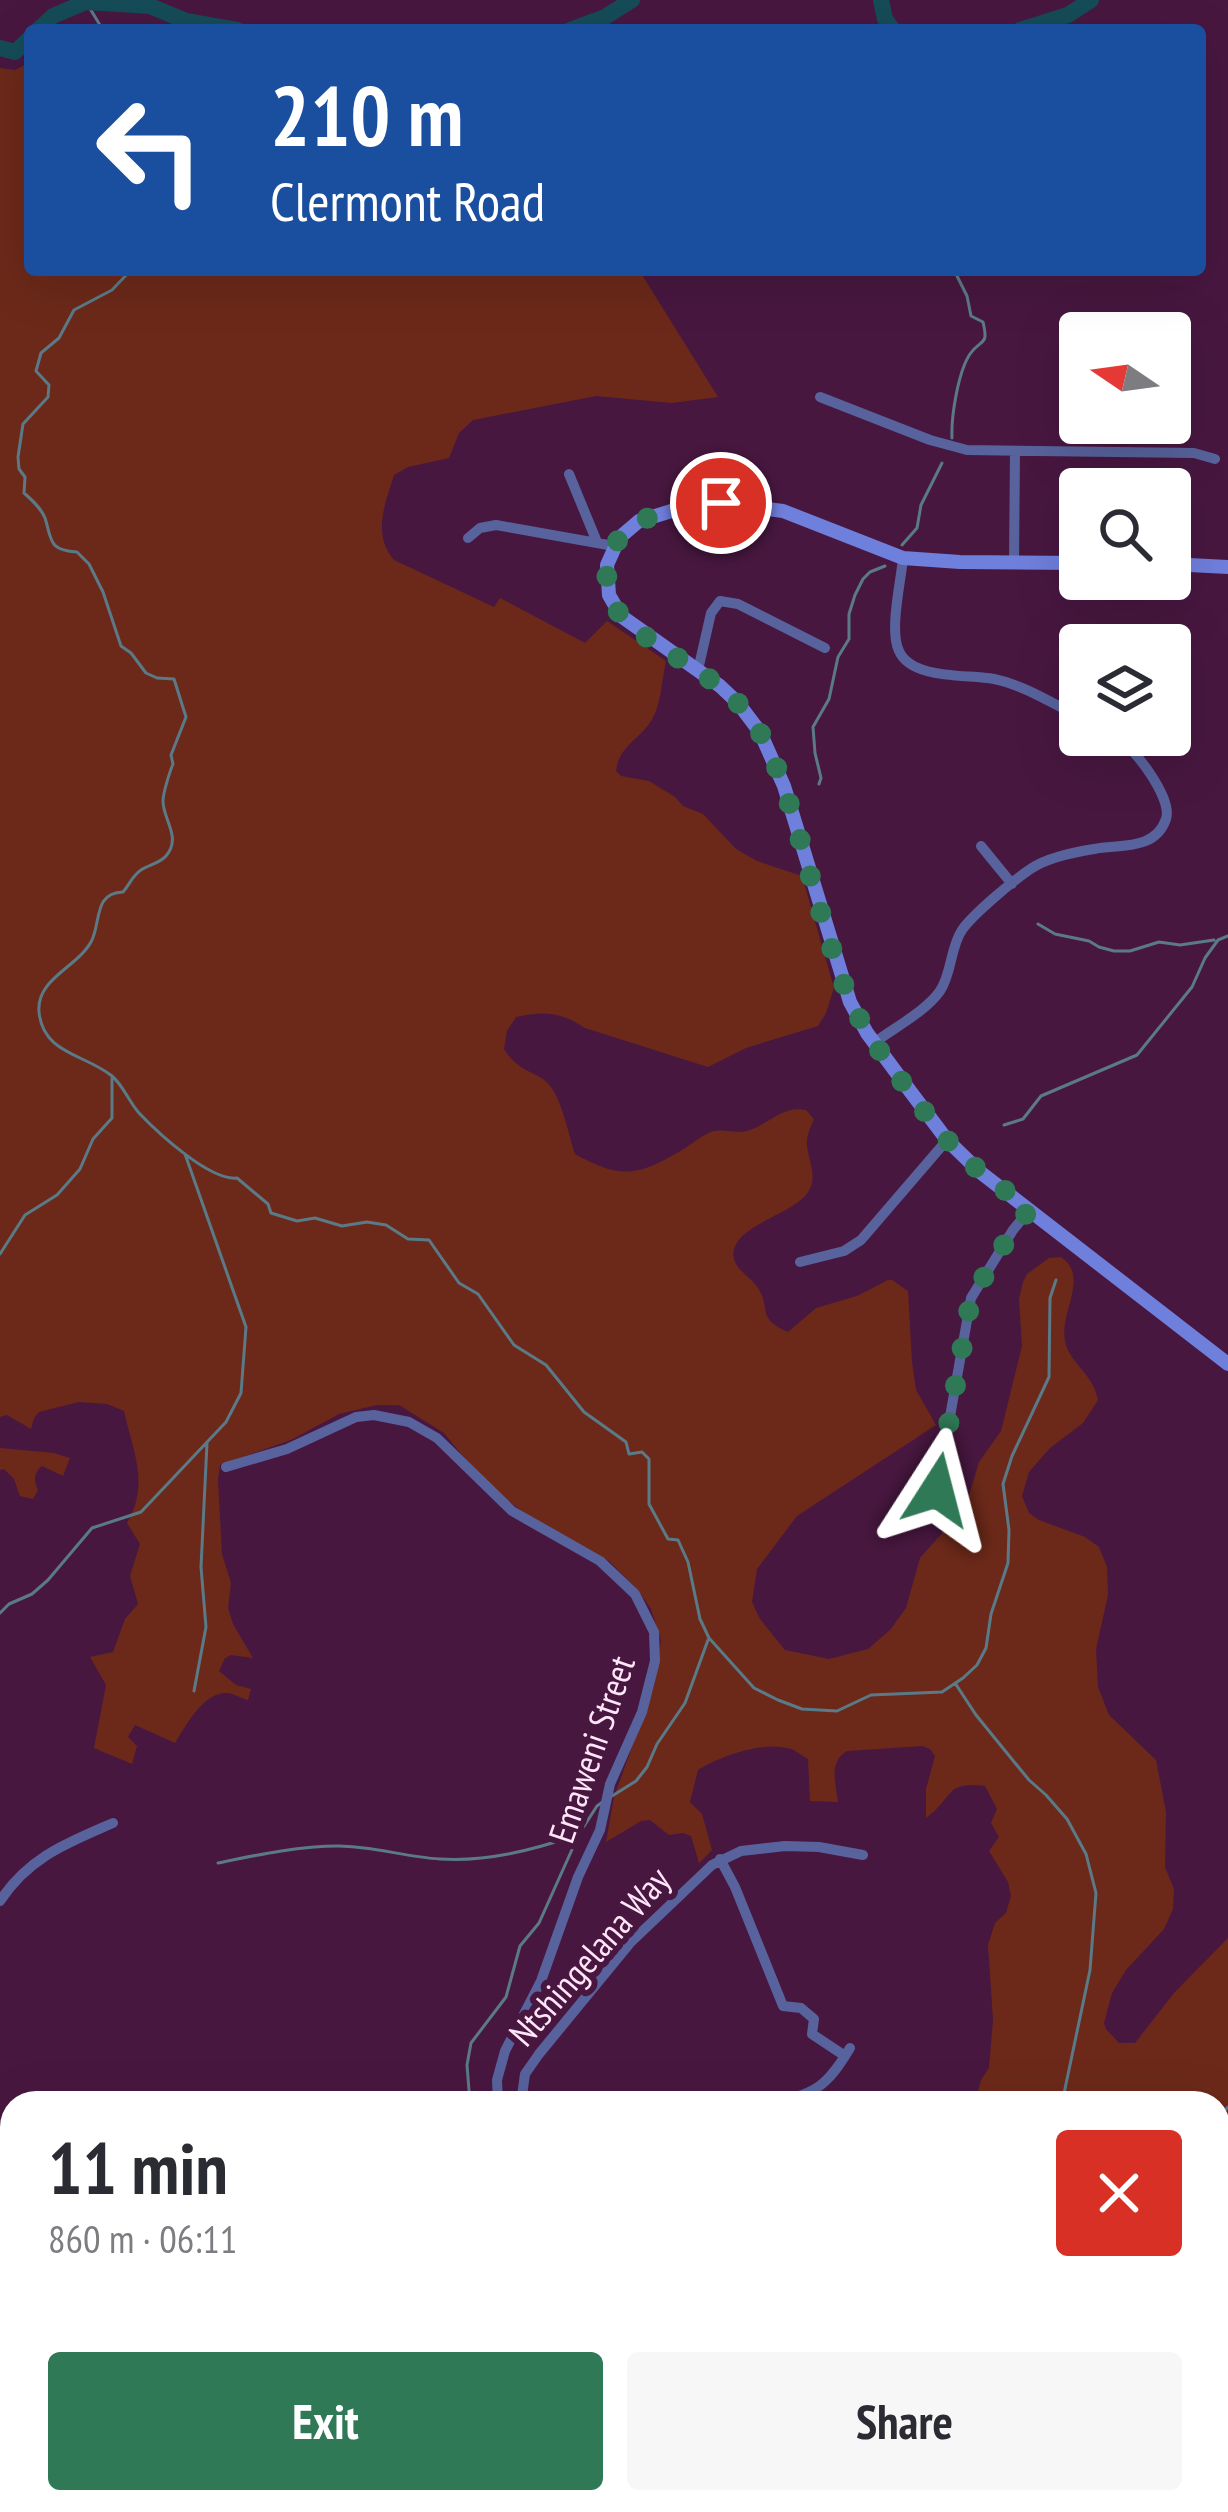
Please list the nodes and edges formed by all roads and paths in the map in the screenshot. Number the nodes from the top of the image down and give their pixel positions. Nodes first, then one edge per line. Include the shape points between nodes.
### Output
1 (820, 397) dead end
2 (1015, 451) junction
3 (1215, 459) dead end
4 (569, 474) dead end
5 (468, 538) dead end
6 (597, 542) junction
7 (614, 545) junction
8 (903, 558) junction
9 (1014, 562) junction
10 (1059, 563) edge
11 (1191, 565) edge
12 (1228, 567) edge
13 (825, 648) dead end
14 (698, 670) junction
15 (1059, 707) edge
16 (1136, 756) edge
17 (981, 846) dead end
18 (1012, 884) junction
19 (874, 1043) junction
20 (947, 1140) junction
21 (1030, 1209) junction
22 (800, 1262) dead end
23 (1228, 1364) edge
24 (226, 1467) dead end
25 (937, 1490) dead end
26 (113, 1823) dead end
27 (862, 1855) dead end
28 (720, 1859) junction
29 (0, 1900) edge
30 (497, 2091) edge
31 (523, 2091) edge
32 (812, 2091) edge

1 - 2 street via 948,446
2 - 3 street
2 - 9 street
4 - 6 street
5 - 6 street via 496,525
6 - 7 street
7 - 8 street via 639,521 721,503 783,511
7 - 14 street via 607,580 617,610
8 - 9 street
8 - 15 street via 895,633 909,664 1000,680
9 - 10 street
11 - 12 street
13 - 14 street via 720,601
14 - 19 street via 746,712 775,764 842,980
16 - 18 street via 1168,812 1154,837 1049,860
17 - 18 street
18 - 19 street via 961,932 937,995
19 - 20 street
20 - 21 street
20 - 22 street via 861,1240
21 - 23 street
21 - 25 street via 971,1298
24 - 30 street, Emaweni Street via 364,1415 409,1422 437,1438 512,1511 600,1562 642,1605 654,1632 650,1690 541,1982 505,2051
26 - 29 street via 38,1860
27 - 28 street, Ntshingelana Way via 785,1846
28 - 31 street, Ntshingelana Way via 616,1960 525,2074
28 - 32 street via 783,2006 806,2010 812,2034 847,2052

